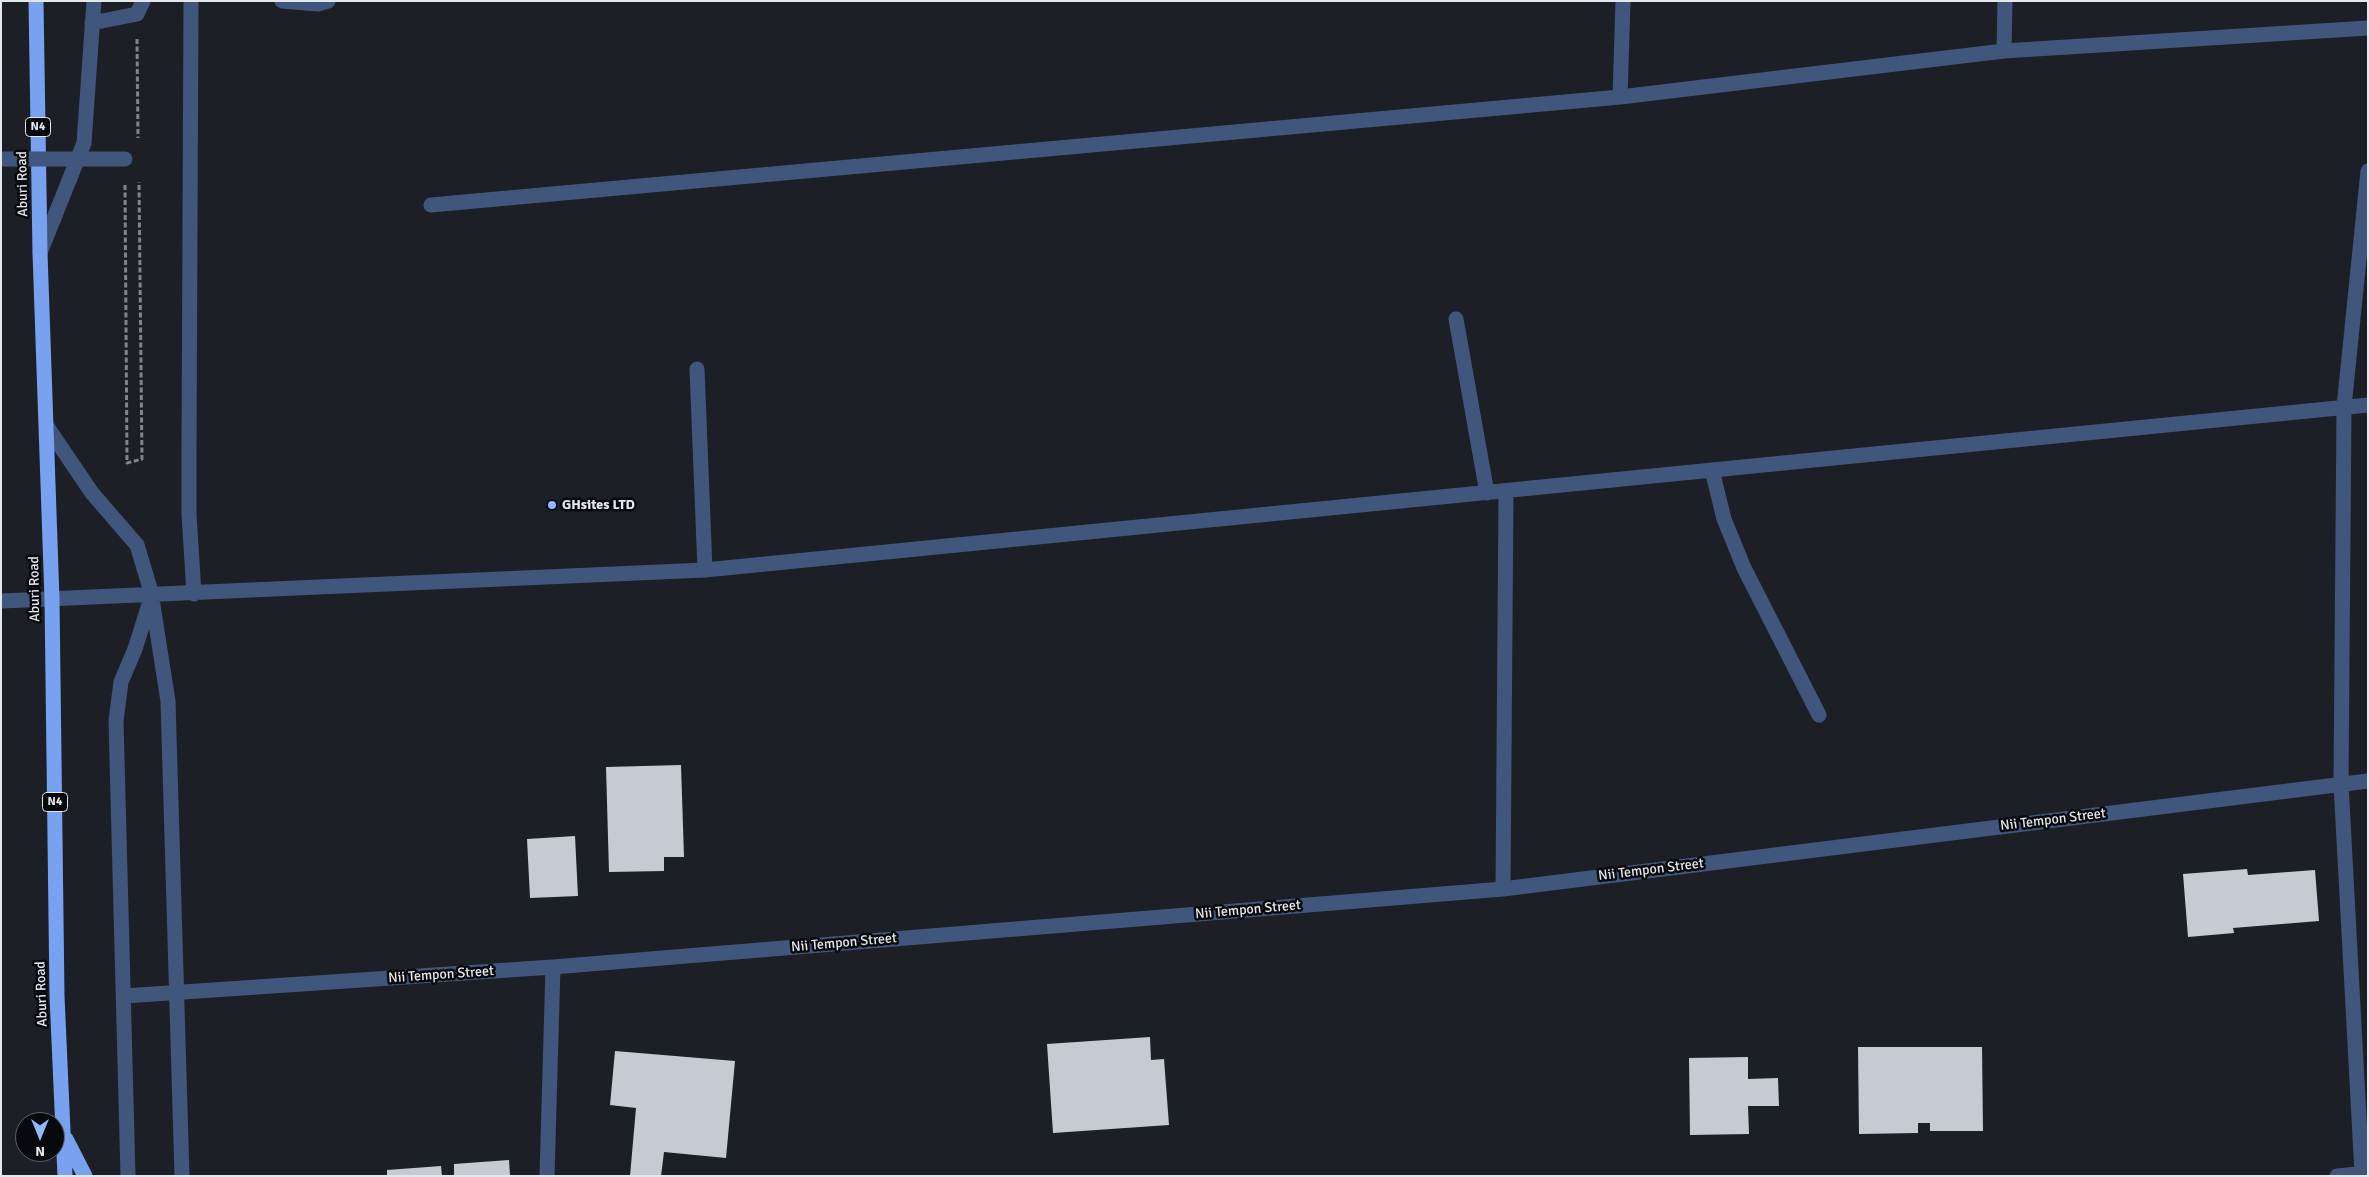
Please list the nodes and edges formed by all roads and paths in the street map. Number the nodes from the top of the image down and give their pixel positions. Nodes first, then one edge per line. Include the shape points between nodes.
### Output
1 (36, 1) edge
2 (94, 1) edge
3 (191, 1) edge
4 (282, 1) edge
5 (328, 1) edge
6 (1622, 1) edge
7 (2005, 1) edge
8 (140, 8) edge
9 (92, 23) junction
10 (2368, 28) edge
11 (2004, 51) junction
12 (1620, 97) junction
13 (138, 142) dead end
14 (1, 159) edge
15 (125, 159) joint
16 (2368, 171) edge
17 (139, 172) dead end
18 (431, 205) dead end
19 (40, 253) junction
20 (1456, 320) dead end
21 (697, 369) dead end
22 (2368, 405) edge
23 (2344, 407) junction
24 (48, 428) junction
25 (1712, 470) junction
26 (1506, 491) junction
27 (1487, 493) junction
28 (705, 570) junction
29 (194, 594) junction
30 (152, 595) junction
31 (52, 600) junction
32 (1, 601) edge
33 (1820, 715) dead end
34 (2368, 780) edge
35 (2341, 784) junction
36 (1503, 889) junction
37 (554, 967) junction
38 (176, 993) junction
39 (124, 996) junction
40 (63, 1112) edge
41 (65, 1138) edge
42 (65, 1162) edge
43 (2365, 1173) edge
44 (65, 1176) edge
45 (85, 1176) edge
46 (128, 1176) edge
47 (182, 1176) edge
48 (547, 1176) edge
49 (2336, 1176) edge

1 - 19 highway, Aburi Road / N4
2 - 9 street
3 - 29 street via 189,514
4 - 5 street via 318,4
6 - 12 street
7 - 11 street
8 - 9 street
8 - 13 path
9 - 19 street via 84,143
10 - 11 street
11 - 12 street
12 - 18 street
14 - 15 street, bridge
15 - 17 path via 126,463 142,459
16 - 23 street
19 - 24 highway, Aburi Road / N4
20 - 27 street
21 - 28 street
22 - 23 street
23 - 25 street
23 - 35 street
24 - 30 street via 92,493 137,545
24 - 31 highway, Aburi Road / N4
25 - 26 street
25 - 33 street via 1724,519 1744,568
26 - 27 street
26 - 36 street
27 - 28 street
28 - 29 street
29 - 30 street
30 - 31 street
30 - 38 street via 168,701
30 - 39 street via 135,649 120,682 116,721
31 - 32 street
31 - 40 highway, Aburi Road / N4 via 57,996
34 - 35 street, Nii Tempon Street
35 - 36 street, Nii Tempon Street
35 - 43 street
36 - 37 street, Nii Tempon Street
37 - 38 street, Nii Tempon Street
37 - 48 street
38 - 39 street, Nii Tempon Street
38 - 47 street
39 - 46 street
41 - 45 highway
42 - 44 highway, Aburi Road / N4
43 - 49 street

